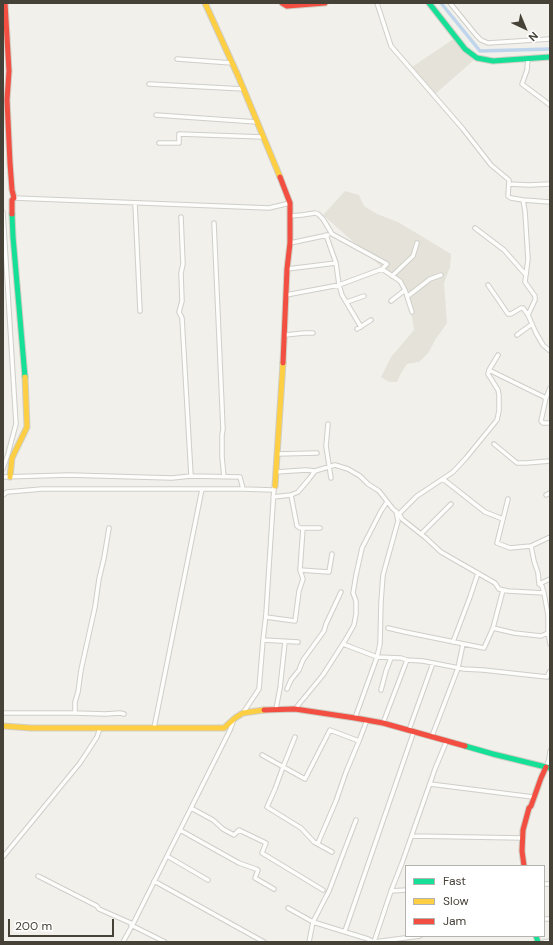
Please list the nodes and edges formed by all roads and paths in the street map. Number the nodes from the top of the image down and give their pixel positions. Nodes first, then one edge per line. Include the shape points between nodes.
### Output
1 (5, 3) edge
2 (205, 3) edge
3 (282, 3) edge
4 (325, 3) edge
5 (377, 3) edge
6 (429, 3) edge
7 (450, 3) edge
8 (550, 39) edge
9 (550, 56) edge
10 (528, 58) junction
11 (177, 59) dead end
12 (232, 63) junction
13 (149, 84) dead end
14 (244, 89) junction
15 (550, 105) edge
16 (156, 114) dead end
17 (257, 122) junction
18 (263, 137) junction
19 (159, 143) dead end
20 (509, 184) junction
21 (550, 184) edge
22 (14, 198) junction
23 (523, 200) junction
24 (550, 202) edge
25 (134, 203) junction
26 (290, 203) junction
27 (3, 212) edge
28 (290, 216) junction
29 (181, 217) dead end
30 (214, 223) dead end
31 (475, 228) dead end
32 (332, 234) junction
33 (326, 235) junction
34 (290, 243) junction
35 (417, 243) dead end
36 (336, 263) junction
37 (287, 269) junction
38 (382, 269) junction
39 (441, 275) dead end
40 (526, 275) junction
41 (392, 276) junction
42 (339, 285) junction
43 (488, 285) dead end
44 (406, 290) junction
45 (286, 295) junction
46 (364, 296) dead end
47 (408, 296) junction
48 (391, 301) dead end
49 (347, 302) junction
50 (140, 311) dead end
51 (412, 312) dead end
52 (528, 315) junction
53 (371, 320) dead end
54 (532, 324) junction
55 (313, 333) dead end
56 (285, 335) junction
57 (517, 335) dead end
58 (550, 351) edge
59 (498, 355) dead end
60 (489, 370) junction
61 (550, 388) edge
62 (546, 398) junction
63 (550, 423) edge
64 (328, 424) dead end
65 (494, 444) dead end
66 (317, 453) dead end
67 (277, 454) junction
68 (550, 461) edge
69 (329, 466) junction
70 (3, 469) edge
71 (315, 471) junction
72 (276, 472) junction
73 (3, 476) edge
74 (192, 476) junction
75 (10, 477) junction
76 (224, 477) junction
77 (331, 478) dead end
78 (443, 479) junction
79 (274, 488) junction
80 (202, 489) junction
81 (242, 489) junction
82 (3, 495) edge
83 (291, 495) junction
84 (273, 497) junction
85 (508, 499) dead end
86 (386, 502) junction
87 (451, 504) dead end
88 (398, 513) junction
89 (503, 519) junction
90 (109, 528) dead end
91 (303, 528) junction
92 (320, 528) dead end
93 (421, 534) junction
94 (550, 537) edge
95 (531, 546) junction
96 (332, 554) dead end
97 (300, 570) junction
98 (478, 574) junction
99 (550, 579) edge
100 (539, 584) junction
101 (503, 590) junction
102 (341, 592) dead end
103 (544, 593) junction
104 (549, 614) edge
105 (266, 617) junction
106 (388, 628) dead end
107 (493, 628) junction
108 (549, 632) edge
109 (263, 640) junction
110 (285, 642) junction
111 (298, 642) dead end
112 (453, 642) junction
113 (343, 644) junction
114 (463, 644) junction
115 (550, 644) edge
116 (377, 657) junction
117 (391, 658) junction
118 (407, 660) junction
119 (433, 663) junction
120 (458, 668) junction
121 (550, 671) edge
122 (286, 689) dead end
123 (381, 690) dead end
124 (276, 709) junction
125 (295, 709) junction
126 (3, 713) edge
127 (75, 713) junction
128 (243, 713) junction
129 (124, 714) dead end
130 (235, 718) junction
131 (355, 718) junction
132 (367, 720) junction
133 (383, 723) junction
134 (3, 726) edge
135 (100, 728) junction
136 (154, 728) junction
137 (411, 731) junction
138 (432, 736) junction
139 (295, 737) dead end
140 (447, 740) junction
141 (359, 741) junction
142 (550, 751) edge
143 (262, 755) dead end
144 (283, 767) junction
145 (548, 768) edge
146 (430, 784) junction
147 (533, 797) junction
148 (191, 808) junction
149 (356, 820) dead end
150 (180, 830) junction
151 (412, 836) junction
152 (522, 838) junction
153 (318, 843) junction
154 (332, 852) dead end
155 (167, 856) junction
156 (3, 857) edge
157 (524, 865) edge
158 (38, 876) dead end
159 (208, 880) dead end
160 (154, 881) junction
161 (274, 889) dead end
162 (323, 890) dead end
163 (405, 890) edge
164 (391, 891) junction
165 (288, 908) dead end
166 (313, 922) junction
167 (132, 925) junction
168 (345, 931) junction
169 (412, 937) edge
170 (550, 941) edge
171 (123, 942) edge
172 (165, 942) edge
173 (264, 942) edge
174 (309, 942) edge
175 (374, 942) edge
176 (544, 942) edge

1 - 22 street via 10,71 7,100
2 - 12 street
3 - 4 street via 287,6
5 - 20 street via 390,46 491,165 509,180
6 - 10 street via 466,49 477,58 493,61
7 - 8 street via 476,35 488,43
9 - 10 street
10 - 15 street via 522,84
11 - 12 street
12 - 14 street
13 - 14 street
14 - 17 street
16 - 17 street
17 - 18 street
18 - 19 street via 179,134 178,143
18 - 26 street
20 - 21 street
20 - 23 street via 508,196
22 - 25 street
22 - 75 street via 13,237 27,427 12,458
23 - 24 street
23 - 40 street via 528,259
25 - 26 street via 269,208
25 - 50 street
26 - 28 street
27 - 70 street via 16,424
28 - 32 street via 318,214
28 - 34 street
29 - 74 street via 183,264 182,301 179,312 182,318
30 - 76 street
31 - 40 street via 504,250
32 - 33 street
32 - 38 street via 387,264
33 - 34 street
33 - 36 street
34 - 37 street
35 - 41 street via 413,256
36 - 37 street
36 - 42 street
37 - 45 street
38 - 41 street
38 - 42 street
39 - 47 street via 430,279
40 - 52 street via 525,282 535,296
41 - 44 street via 400,281
42 - 45 street
42 - 49 street
43 - 52 street via 508,314 523,308
44 - 47 street
44 - 48 street
45 - 56 street
46 - 49 street
47 - 51 street
49 - 53 street via 359,328
52 - 54 street
54 - 57 street
54 - 58 street via 543,345
55 - 56 street
56 - 67 street
59 - 60 street
60 - 62 street
60 - 78 street via 488,374 499,395 497,420 466,458
61 - 62 street
62 - 63 street via 541,421
64 - 69 street via 326,446
65 - 68 street via 517,463
66 - 67 street
67 - 72 street
69 - 71 street
69 - 77 street
69 - 86 street via 348,469 360,476 379,491
71 - 72 street
71 - 83 street via 298,492
72 - 79 street
73 - 75 street
74 - 75 street
74 - 76 street
76 - 81 street via 240,477
78 - 88 street via 417,496
78 - 89 street via 486,512
79 - 81 street
79 - 84 street
80 - 81 street
80 - 82 street via 42,489 7,492
80 - 136 street
83 - 84 street
83 - 91 street via 297,526
84 - 105 street
85 - 89 street
86 - 88 street
86 - 113 street via 362,548 353,593 356,601 354,625
87 - 93 street
88 - 93 street
88 - 116 street via 383,575 380,644
89 - 95 street via 497,543 510,548
90 - 127 street
91 - 92 street
91 - 97 street
93 - 98 street via 441,552
94 - 95 street
95 - 100 street
96 - 97 street via 329,572
97 - 105 street via 302,579 295,621
98 - 101 street
98 - 112 street
99 - 100 street
100 - 103 street
101 - 103 street
101 - 107 street
102 - 122 street via 324,631
103 - 104 street
104 - 108 street
105 - 109 street
106 - 112 street
107 - 108 street via 541,636
107 - 114 street via 484,648
108 - 115 street
109 - 110 street
109 - 128 street via 259,689
110 - 111 street
110 - 124 street
112 - 114 street
113 - 116 street
113 - 125 street
114 - 120 street
116 - 117 street
116 - 131 street
117 - 118 street
117 - 123 street
118 - 119 street
118 - 133 street
119 - 120 street
119 - 137 street
120 - 121 street via 547,678
120 - 138 street
124 - 125 street
124 - 128 street
125 - 131 street
126 - 127 street
127 - 129 street
128 - 130 street
130 - 136 street via 224,728
130 - 148 street
131 - 132 street
132 - 133 street
132 - 141 street
133 - 137 street
134 - 135 street
135 - 136 street
135 - 156 street via 80,763
137 - 138 street
137 - 168 street
138 - 140 street
139 - 144 street
140 - 145 street
140 - 146 street
141 - 144 street via 330,730 305,779
141 - 153 street
142 - 145 street
143 - 144 street
144 - 153 street via 266,807 301,828
145 - 147 street
146 - 147 street
146 - 151 street
147 - 152 street
148 - 150 street
148 - 162 street via 234,835 239,830 266,844 262,853
149 - 166 street via 329,891
150 - 155 street
150 - 161 street via 239,863 258,870 254,878
151 - 152 street
151 - 164 street
152 - 157 street
153 - 154 street
155 - 159 street
155 - 160 street
158 - 167 street
160 - 167 street
160 - 173 street
163 - 164 street
164 - 175 street
165 - 166 street
166 - 168 street
166 - 174 street
167 - 171 street
167 - 172 street
168 - 175 street
169 - 175 street
170 - 176 street

